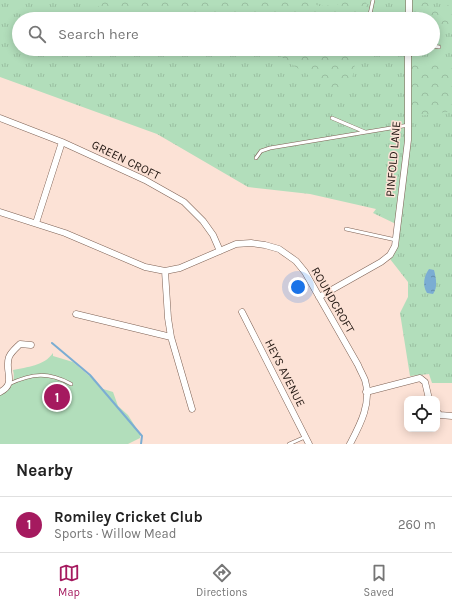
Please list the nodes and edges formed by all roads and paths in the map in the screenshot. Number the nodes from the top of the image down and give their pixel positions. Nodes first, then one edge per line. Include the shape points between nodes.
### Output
1 (373, 0) edge
2 (409, 0) edge
3 (370, 12) edge
4 (408, 12) edge
5 (408, 56) edge
6 (0, 118) edge
7 (332, 118) dead end
8 (408, 125) junction
9 (365, 132) junction
10 (62, 142) junction
11 (256, 158) dead end
12 (0, 212) edge
13 (36, 223) junction
14 (346, 229) dead end
15 (395, 243) junction
16 (220, 251) junction
17 (165, 271) junction
18 (319, 297) junction
19 (242, 312) dead end
20 (76, 314) dead end
21 (171, 337) junction
22 (30, 345) dead end
23 (9, 384) junction
24 (71, 384) dead end
25 (0, 392) edge
26 (366, 392) junction
27 (429, 396) edge
28 (192, 409) dead end
29 (440, 415) edge
30 (452, 416) edge
31 (305, 437) junction
32 (289, 444) edge
33 (309, 444) edge
34 (350, 444) edge

1 - 3 lane
2 - 4 street
5 - 8 street, PINFOLD LANE
6 - 10 street, GREEN CROFT
7 - 9 lane
8 - 9 lane
8 - 15 street, PINFOLD LANE
9 - 11 lane via 270,148 261,151
10 - 13 street
10 - 16 street, GREEN CROFT via 145,180 184,202 203,221
12 - 13 street, ROUNDCROFT
13 - 17 street, ROUNDCROFT via 145,267
14 - 15 lane
15 - 18 street via 390,255 381,262
16 - 17 street, ROUNDCROFT via 180,268
16 - 18 street, ROUNDCROFT via 236,244 250,243 265,244 279,249 301,266
17 - 21 street
18 - 26 street, ROUNDCROFT via 358,365 365,381
19 - 31 street, HEYS AVENUE
20 - 21 street
21 - 28 street
22 - 23 street via 20,344 10,354 7,367
23 - 24 lane via 40,375 52,376
23 - 25 street
26 - 27 street via 420,378 425,382
26 - 34 street, ROUNDCROFT via 364,412
29 - 30 street
31 - 32 lane
31 - 33 street, HEYS AVENUE

